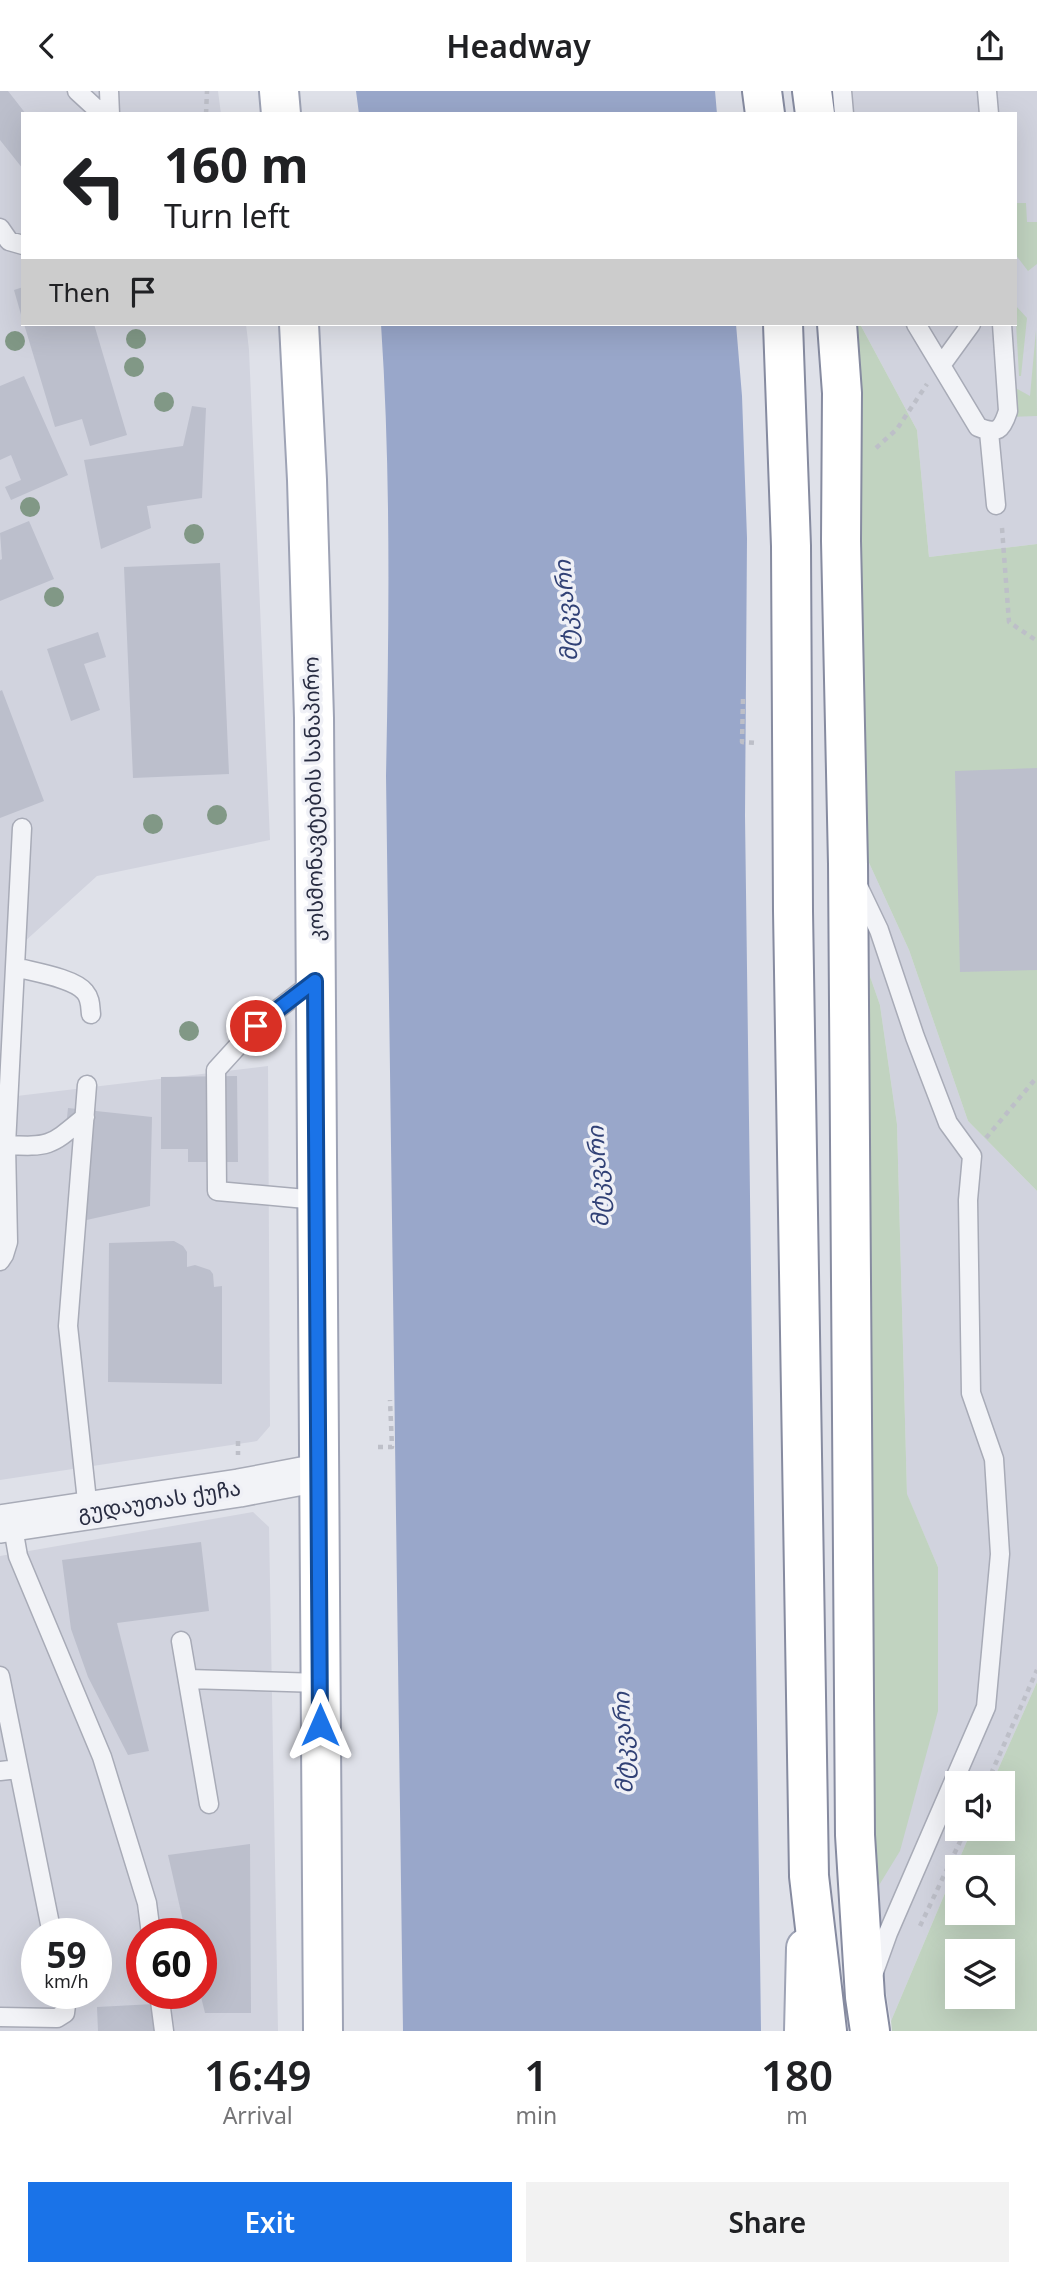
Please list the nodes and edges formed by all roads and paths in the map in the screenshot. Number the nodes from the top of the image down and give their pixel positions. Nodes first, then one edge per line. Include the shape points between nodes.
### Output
1 (77, 91) edge
2 (109, 91) edge
3 (207, 91) edge
4 (279, 91) edge
5 (762, 91) edge
6 (812, 91) edge
7 (842, 91) edge
8 (988, 91) edge
9 (100, 112) edge
10 (110, 112) edge
11 (206, 112) edge
12 (281, 112) edge
13 (765, 112) edge
14 (815, 112) edge
15 (844, 112) edge
16 (989, 112) edge
17 (0, 228) edge
18 (21, 244) edge
19 (299, 326) edge
20 (783, 326) edge
21 (837, 326) edge
22 (917, 326) edge
23 (970, 326) edge
24 (1002, 326) edge
25 (942, 364) junction
26 (989, 432) junction
27 (999, 512) joint
28 (1037, 641) edge
29 (743, 699) dead end
30 (757, 743) dead end
31 (22, 828) dead end
32 (848, 864) junction
33 (15, 967) junction
34 (315, 981) junction
35 (90, 1014) dead end
36 (1037, 1077) edge
37 (87, 1086) dead end
38 (85, 1117) junction
39 (6, 1145) junction
40 (972, 1156) junction
41 (317, 1200) junction
42 (0, 1261) edge
43 (390, 1400) dead end
44 (378, 1447) dead end
45 (318, 1473) junction
46 (88, 1510) junction
47 (6, 1523) edge
48 (181, 1641) dead end
49 (1037, 1670) edge
50 (0, 1676) edge
51 (188, 1679) junction
52 (320, 1683) junction
53 (9, 1770) edge
54 (992, 1771) edge
55 (209, 1804) dead end
56 (809, 1876) junction
57 (48, 1918) edge
58 (149, 1918) edge
59 (66, 2009) edge
60 (161, 2009) edge
61 (868, 2014) edge
62 (0, 2017) edge
63 (164, 2031) edge
64 (323, 2031) edge
65 (804, 2031) edge
66 (827, 2031) edge

1 - 9 lane
2 - 10 lane
3 - 11 path
4 - 12 main road
5 - 13 main road
6 - 14 main road
7 - 15 lane
8 - 16 lane
17 - 18 lane via 9,241
19 - 34 main road, კოსმონავტების სანაპირო via 314,718
20 - 56 main road via 791,546
21 - 32 main road via 842,393
22 - 25 lane
23 - 25 lane
24 - 26 lane via 1008,411 999,429
25 - 26 lane via 978,427
26 - 27 lane
27 - 28 path via 1009,622
29 - 30 path via 742,742
31 - 33 lane
32 - 40 lane via 879,930 948,1123
32 - 61 main road via 855,1835
33 - 35 lane via 68,981 85,991
33 - 39 lane
34 - 41 main road, კოსმონავტების სანაპირო
34 - 41 lane via 256,1026 216,1070 215,1115 217,1191
36 - 40 path
37 - 38 lane
38 - 39 lane via 41,1147
38 - 46 lane via 68,1326
39 - 42 lane via 8,1242
40 - 61 lane via 968,1200 971,1393 994,1459 1000,1554 986,1707 888,1933
41 - 45 main road, კოსმონავტების სანაპირო
43 - 44 path via 392,1447
45 - 46 street, გუდაუთას ქუჩა
45 - 52 main road, კოსმონავტების სანაპირო
46 - 47 street, გუდაუთას ქუჩა
47 - 58 lane via 102,1757
48 - 51 lane
49 - 54 path
50 - 53 lane
51 - 52 lane
51 - 55 lane
52 - 64 main road, კოსმონავტების სანაპირო
53 - 57 lane
56 - 65 main road
56 - 66 main road
59 - 62 lane via 57,2018
60 - 63 lane

